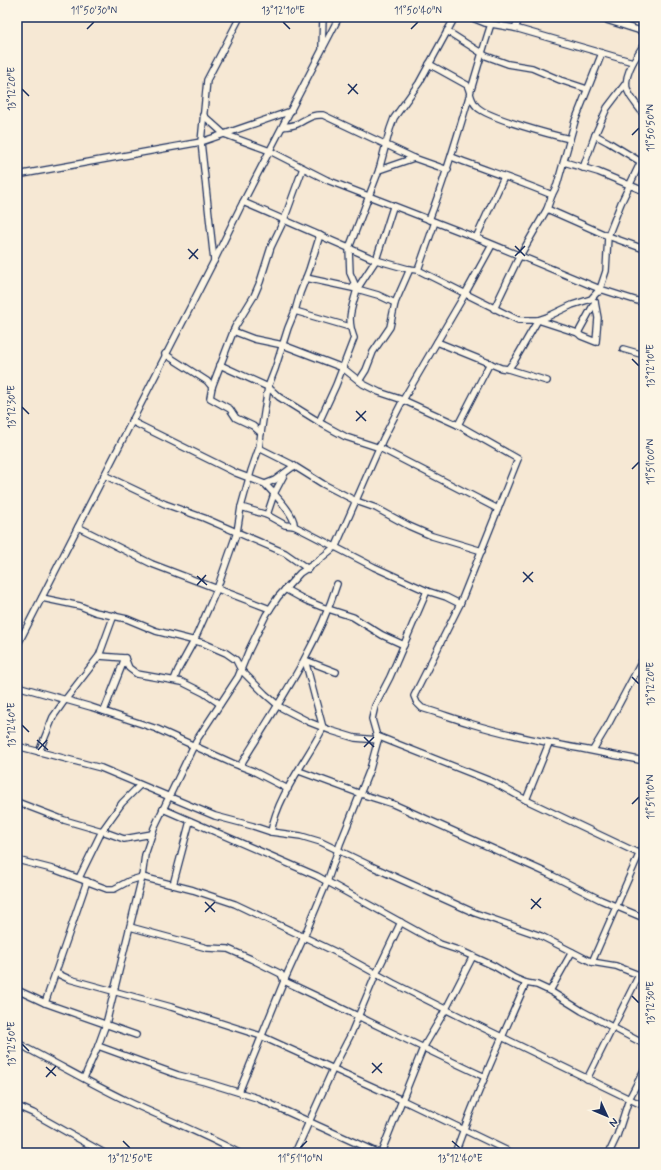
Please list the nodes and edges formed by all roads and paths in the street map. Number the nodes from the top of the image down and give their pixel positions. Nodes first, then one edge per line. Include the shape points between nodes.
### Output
1 (240, 17) edge
2 (323, 17) edge
3 (339, 17) edge
4 (455, 17) edge
5 (470, 17) edge
6 (520, 17) edge
7 (597, 17) edge
8 (490, 24) junction
9 (515, 28) junction
10 (447, 31) junction
11 (644, 32) edge
12 (644, 44) edge
13 (322, 50) junction
14 (481, 53) junction
15 (602, 53) junction
16 (633, 62) junction
17 (429, 64) junction
18 (626, 83) junction
19 (587, 89) junction
20 (469, 94) junction
21 (291, 112) junction
22 (203, 115) junction
23 (644, 115) edge
24 (282, 127) junction
25 (224, 134) junction
26 (595, 136) junction
27 (570, 139) junction
28 (201, 142) junction
29 (386, 145) junction
30 (270, 151) junction
31 (644, 155) edge
32 (452, 157) junction
33 (414, 158) junction
34 (564, 162) junction
35 (641, 162) junction
36 (303, 168) junction
37 (584, 168) junction
38 (379, 170) junction
39 (448, 170) junction
40 (17, 175) edge
41 (504, 177) junction
42 (629, 184) junction
43 (644, 191) edge
44 (552, 195) junction
45 (368, 197) junction
46 (243, 202) junction
47 (393, 207) junction
48 (547, 209) junction
49 (284, 220) junction
50 (429, 220) junction
51 (436, 222) junction
52 (320, 235) junction
53 (608, 236) junction
54 (476, 238) junction
55 (492, 244) junction
56 (349, 248) junction
57 (644, 249) edge
58 (519, 257) junction
59 (376, 260) junction
60 (214, 261) junction
61 (410, 269) junction
62 (418, 270) junction
63 (306, 278) junction
64 (357, 289) junction
65 (600, 289) junction
66 (465, 294) junction
67 (595, 302) junction
68 (395, 303) junction
69 (644, 303) edge
70 (494, 309) junction
71 (295, 311) junction
72 (538, 320) junction
73 (350, 327) junction
74 (233, 331) junction
75 (578, 333) junction
76 (437, 342) junction
77 (284, 345) junction
78 (623, 349) dead end
79 (165, 354) junction
80 (644, 355) edge
81 (490, 363) junction
82 (220, 365) junction
83 (343, 368) junction
84 (508, 369) junction
85 (359, 381) junction
86 (547, 381) dead end
87 (212, 387) junction
88 (268, 387) junction
89 (403, 400) junction
90 (131, 420) junction
91 (319, 422) junction
92 (458, 425) junction
93 (261, 433) junction
94 (260, 448) junction
95 (380, 448) junction
96 (294, 466) junction
97 (285, 473) junction
98 (104, 475) junction
99 (249, 478) junction
100 (266, 484) junction
101 (274, 494) junction
102 (356, 501) junction
103 (241, 507) junction
104 (498, 509) junction
105 (267, 515) junction
106 (294, 526) junction
107 (78, 527) junction
108 (237, 532) junction
109 (336, 546) junction
110 (482, 551) junction
111 (308, 569) junction
112 (337, 584) dead end
113 (217, 589) junction
114 (285, 589) junction
115 (427, 591) junction
116 (42, 598) junction
117 (460, 604) junction
118 (270, 609) junction
119 (329, 609) junction
120 (114, 615) junction
121 (194, 641) junction
122 (404, 645) junction
123 (17, 646) edge
124 (99, 656) junction
125 (644, 657) edge
126 (125, 658) junction
127 (305, 660) junction
128 (241, 670) junction
129 (336, 672) dead end
130 (174, 680) junction
131 (17, 686) edge
132 (65, 700) junction
133 (220, 704) junction
134 (277, 704) junction
135 (104, 711) junction
136 (323, 728) junction
137 (377, 738) junction
138 (549, 743) junction
139 (194, 745) junction
140 (17, 746) edge
141 (593, 750) junction
142 (39, 752) junction
143 (644, 761) edge
144 (240, 766) junction
145 (299, 771) junction
146 (140, 785) junction
147 (288, 789) junction
148 (361, 794) junction
149 (169, 798) junction
150 (526, 800) junction
151 (17, 802) edge
152 (163, 809) junction
153 (190, 821) junction
154 (102, 830) junction
155 (271, 832) junction
156 (152, 834) junction
157 (644, 843) edge
158 (338, 849) junction
159 (640, 854) junction
160 (17, 860) edge
161 (142, 877) junction
162 (79, 878) junction
163 (87, 881) junction
164 (327, 882) junction
165 (173, 885) junction
166 (617, 906) junction
167 (644, 918) edge
168 (401, 922) junction
169 (130, 927) junction
170 (304, 937) junction
171 (572, 952) junction
172 (473, 956) junction
173 (592, 962) junction
174 (56, 973) junction
175 (376, 974) junction
176 (642, 976) edge
177 (284, 981) junction
178 (526, 983) junction
179 (17, 990) edge
180 (115, 991) junction
181 (550, 992) junction
182 (45, 1004) junction
183 (446, 1009) junction
184 (358, 1016) junction
185 (106, 1024) junction
186 (613, 1029) junction
187 (136, 1035) dead end
188 (261, 1036) junction
189 (502, 1037) junction
190 (17, 1042) edge
191 (644, 1044) edge
192 (98, 1046) junction
193 (423, 1048) junction
194 (333, 1069) junction
195 (644, 1070) edge
196 (485, 1077) junction
197 (84, 1078) junction
198 (588, 1079) junction
199 (239, 1092) junction
200 (629, 1099) junction
201 (402, 1100) junction
202 (17, 1106) edge
203 (644, 1106) edge
204 (309, 1122) junction
205 (464, 1129) junction
206 (94, 1147) junction
207 (91, 1153) edge
208 (104, 1153) edge
209 (239, 1153) edge
210 (295, 1153) edge
211 (378, 1153) edge
212 (381, 1153) edge
213 (455, 1153) edge
214 (512, 1153) edge
215 (609, 1153) edge

1 - 22 street via 207,80
2 - 13 street
3 - 13 street
4 - 10 street
5 - 8 street
6 - 9 street
7 - 11 street
8 - 9 street
8 - 14 street
9 - 15 street
10 - 14 street
10 - 17 street
12 - 16 street
13 - 21 street
14 - 19 street via 508,64 532,68
14 - 20 street
15 - 16 street
15 - 19 street
16 - 18 street
17 - 20 street via 467,85
17 - 29 street via 394,118
18 - 23 street via 627,92
18 - 26 street via 607,108
19 - 27 street
20 - 27 street via 474,104 483,112 546,134
20 - 32 street
21 - 24 street
21 - 25 street
22 - 25 street
22 - 28 street
24 - 29 street via 323,115
24 - 30 street
25 - 28 street
25 - 30 street
26 - 35 street
26 - 37 street
27 - 34 street
28 - 40 street
28 - 60 street
29 - 33 street
29 - 38 street
30 - 36 street
30 - 46 street
31 - 35 street
32 - 39 street
32 - 41 street
33 - 38 street
33 - 39 street
34 - 37 street
34 - 44 street
35 - 42 street
36 - 45 street
36 - 49 street
37 - 42 street
38 - 45 street
39 - 50 street
41 - 44 street
41 - 54 street
42 - 43 street
42 - 53 street
44 - 48 street
45 - 47 street
45 - 56 street
46 - 49 street
46 - 60 street
47 - 50 street
47 - 59 street
48 - 53 street
48 - 58 street
49 - 52 street
49 - 74 street via 254,296
50 - 51 street
51 - 54 street
51 - 62 street
52 - 56 street
52 - 63 street
53 - 57 street
53 - 65 street via 606,271
54 - 55 street
55 - 58 street
55 - 66 street
56 - 59 street
56 - 64 street via 350,273
58 - 65 street
58 - 70 street
59 - 61 street
59 - 64 street
60 - 79 street
61 - 62 street
61 - 68 street
62 - 66 street
63 - 64 street
63 - 71 street
64 - 68 street
64 - 73 street via 350,314
65 - 67 street
65 - 69 street
65 - 72 street via 592,299 572,304
66 - 70 street
66 - 76 street
67 - 75 street
67 - 75 street via 598,318 596,342
68 - 85 street via 390,327
70 - 72 street via 518,320
71 - 73 street
71 - 77 street
72 - 75 street
72 - 84 street
73 - 83 street via 354,338
74 - 77 street
74 - 82 street
76 - 81 street
76 - 89 street
77 - 83 street
77 - 88 street
78 - 80 street
79 - 87 street via 207,381
79 - 90 street
81 - 84 street
81 - 92 street
82 - 87 street
82 - 88 street
83 - 85 street
83 - 91 street
84 - 86 street
85 - 89 street via 379,392
87 - 93 street via 210,398 230,408 236,418
88 - 91 street
88 - 93 street
89 - 92 street
89 - 95 street
90 - 98 street
90 - 99 street
91 - 95 street via 346,437
92 - 104 street via 518,459
93 - 94 street
94 - 96 street
94 - 99 street
95 - 102 street
95 - 104 street
96 - 97 street
96 - 102 street
97 - 100 street
97 - 101 street
98 - 107 street
98 - 108 street via 165,504
99 - 100 street
99 - 103 street
100 - 101 street
101 - 105 street
101 - 106 street via 290,514
102 - 109 street
102 - 110 street via 376,508 432,536
103 - 105 street
103 - 108 street
104 - 110 street
105 - 106 street via 285,525
106 - 109 street
107 - 113 street via 152,564
107 - 116 street
108 - 111 street via 285,553
108 - 113 street
109 - 111 street
109 - 115 street
110 - 117 street
111 - 114 street via 300,573
112 - 119 street
113 - 118 street
113 - 121 street
114 - 118 street
114 - 119 street
115 - 117 street
115 - 122 street
116 - 120 street
116 - 123 street
117 - 138 street via 414,696 417,703 422,708 472,724
118 - 128 street
119 - 122 street via 353,617
119 - 127 street
120 - 121 street via 156,631
120 - 124 street
121 - 128 street via 226,652 236,660
121 - 130 street
122 - 137 street via 375,706 372,719
124 - 126 street
124 - 132 street
125 - 141 street
126 - 130 street via 129,668 137,674
126 - 135 street
127 - 129 street
127 - 134 street
127 - 136 street
128 - 133 street
128 - 134 street
130 - 133 street via 204,693
131 - 132 street
132 - 135 street
132 - 142 street via 54,717
133 - 139 street
134 - 136 street
134 - 144 street
135 - 139 street
136 - 137 street via 354,738
136 - 145 street
137 - 148 street
137 - 150 street via 493,782
138 - 141 street
138 - 150 street
139 - 144 street
139 - 149 street
140 - 142 street
141 - 143 street
142 - 146 street via 101,768
144 - 147 street
145 - 147 street
145 - 148 street
146 - 149 street
146 - 154 street via 122,803
147 - 155 street via 282,798
148 - 158 street
148 - 166 street via 393,804
149 - 152 street
149 - 155 street via 215,816
150 - 159 street
151 - 154 street via 64,820
152 - 153 street
152 - 156 street
153 - 164 street
153 - 165 street
154 - 156 street via 124,839
154 - 162 street
155 - 158 street via 307,838
156 - 161 street
157 - 159 street
158 - 164 street
158 - 171 street via 475,913 541,936
159 - 166 street
160 - 162 street
161 - 163 street via 114,889
161 - 165 street
161 - 169 street
162 - 163 street
163 - 174 street
164 - 168 street
164 - 170 street
165 - 170 street via 235,904
166 - 167 street
166 - 173 street
168 - 172 street via 440,944
168 - 175 street
169 - 177 street via 207,948 228,949 277,972
169 - 180 street
170 - 175 street
170 - 177 street
171 - 173 street
171 - 181 street
172 - 178 street
172 - 183 street
173 - 176 street via 616,966
174 - 180 street
174 - 182 street
175 - 183 street
175 - 184 street
176 - 186 street
177 - 184 street
177 - 188 street
178 - 181 street
178 - 189 street
179 - 182 street
180 - 185 street
180 - 188 street via 171,1006
181 - 186 street
182 - 185 street
183 - 189 street
183 - 193 street
184 - 193 street
184 - 194 street
185 - 187 street
185 - 192 street
186 - 191 street
186 - 198 street
188 - 194 street
188 - 199 street
189 - 196 street
189 - 198 street
190 - 197 street
192 - 197 street
192 - 199 street via 178,1075
193 - 196 street
193 - 201 street
194 - 201 street
194 - 204 street
195 - 200 street
196 - 205 street
197 - 209 street via 114,1095
198 - 200 street
199 - 204 street
200 - 203 street
200 - 215 street
201 - 205 street
201 - 212 street
202 - 206 street
204 - 210 street
204 - 211 street
205 - 213 street
205 - 214 street
206 - 207 street
206 - 208 street

